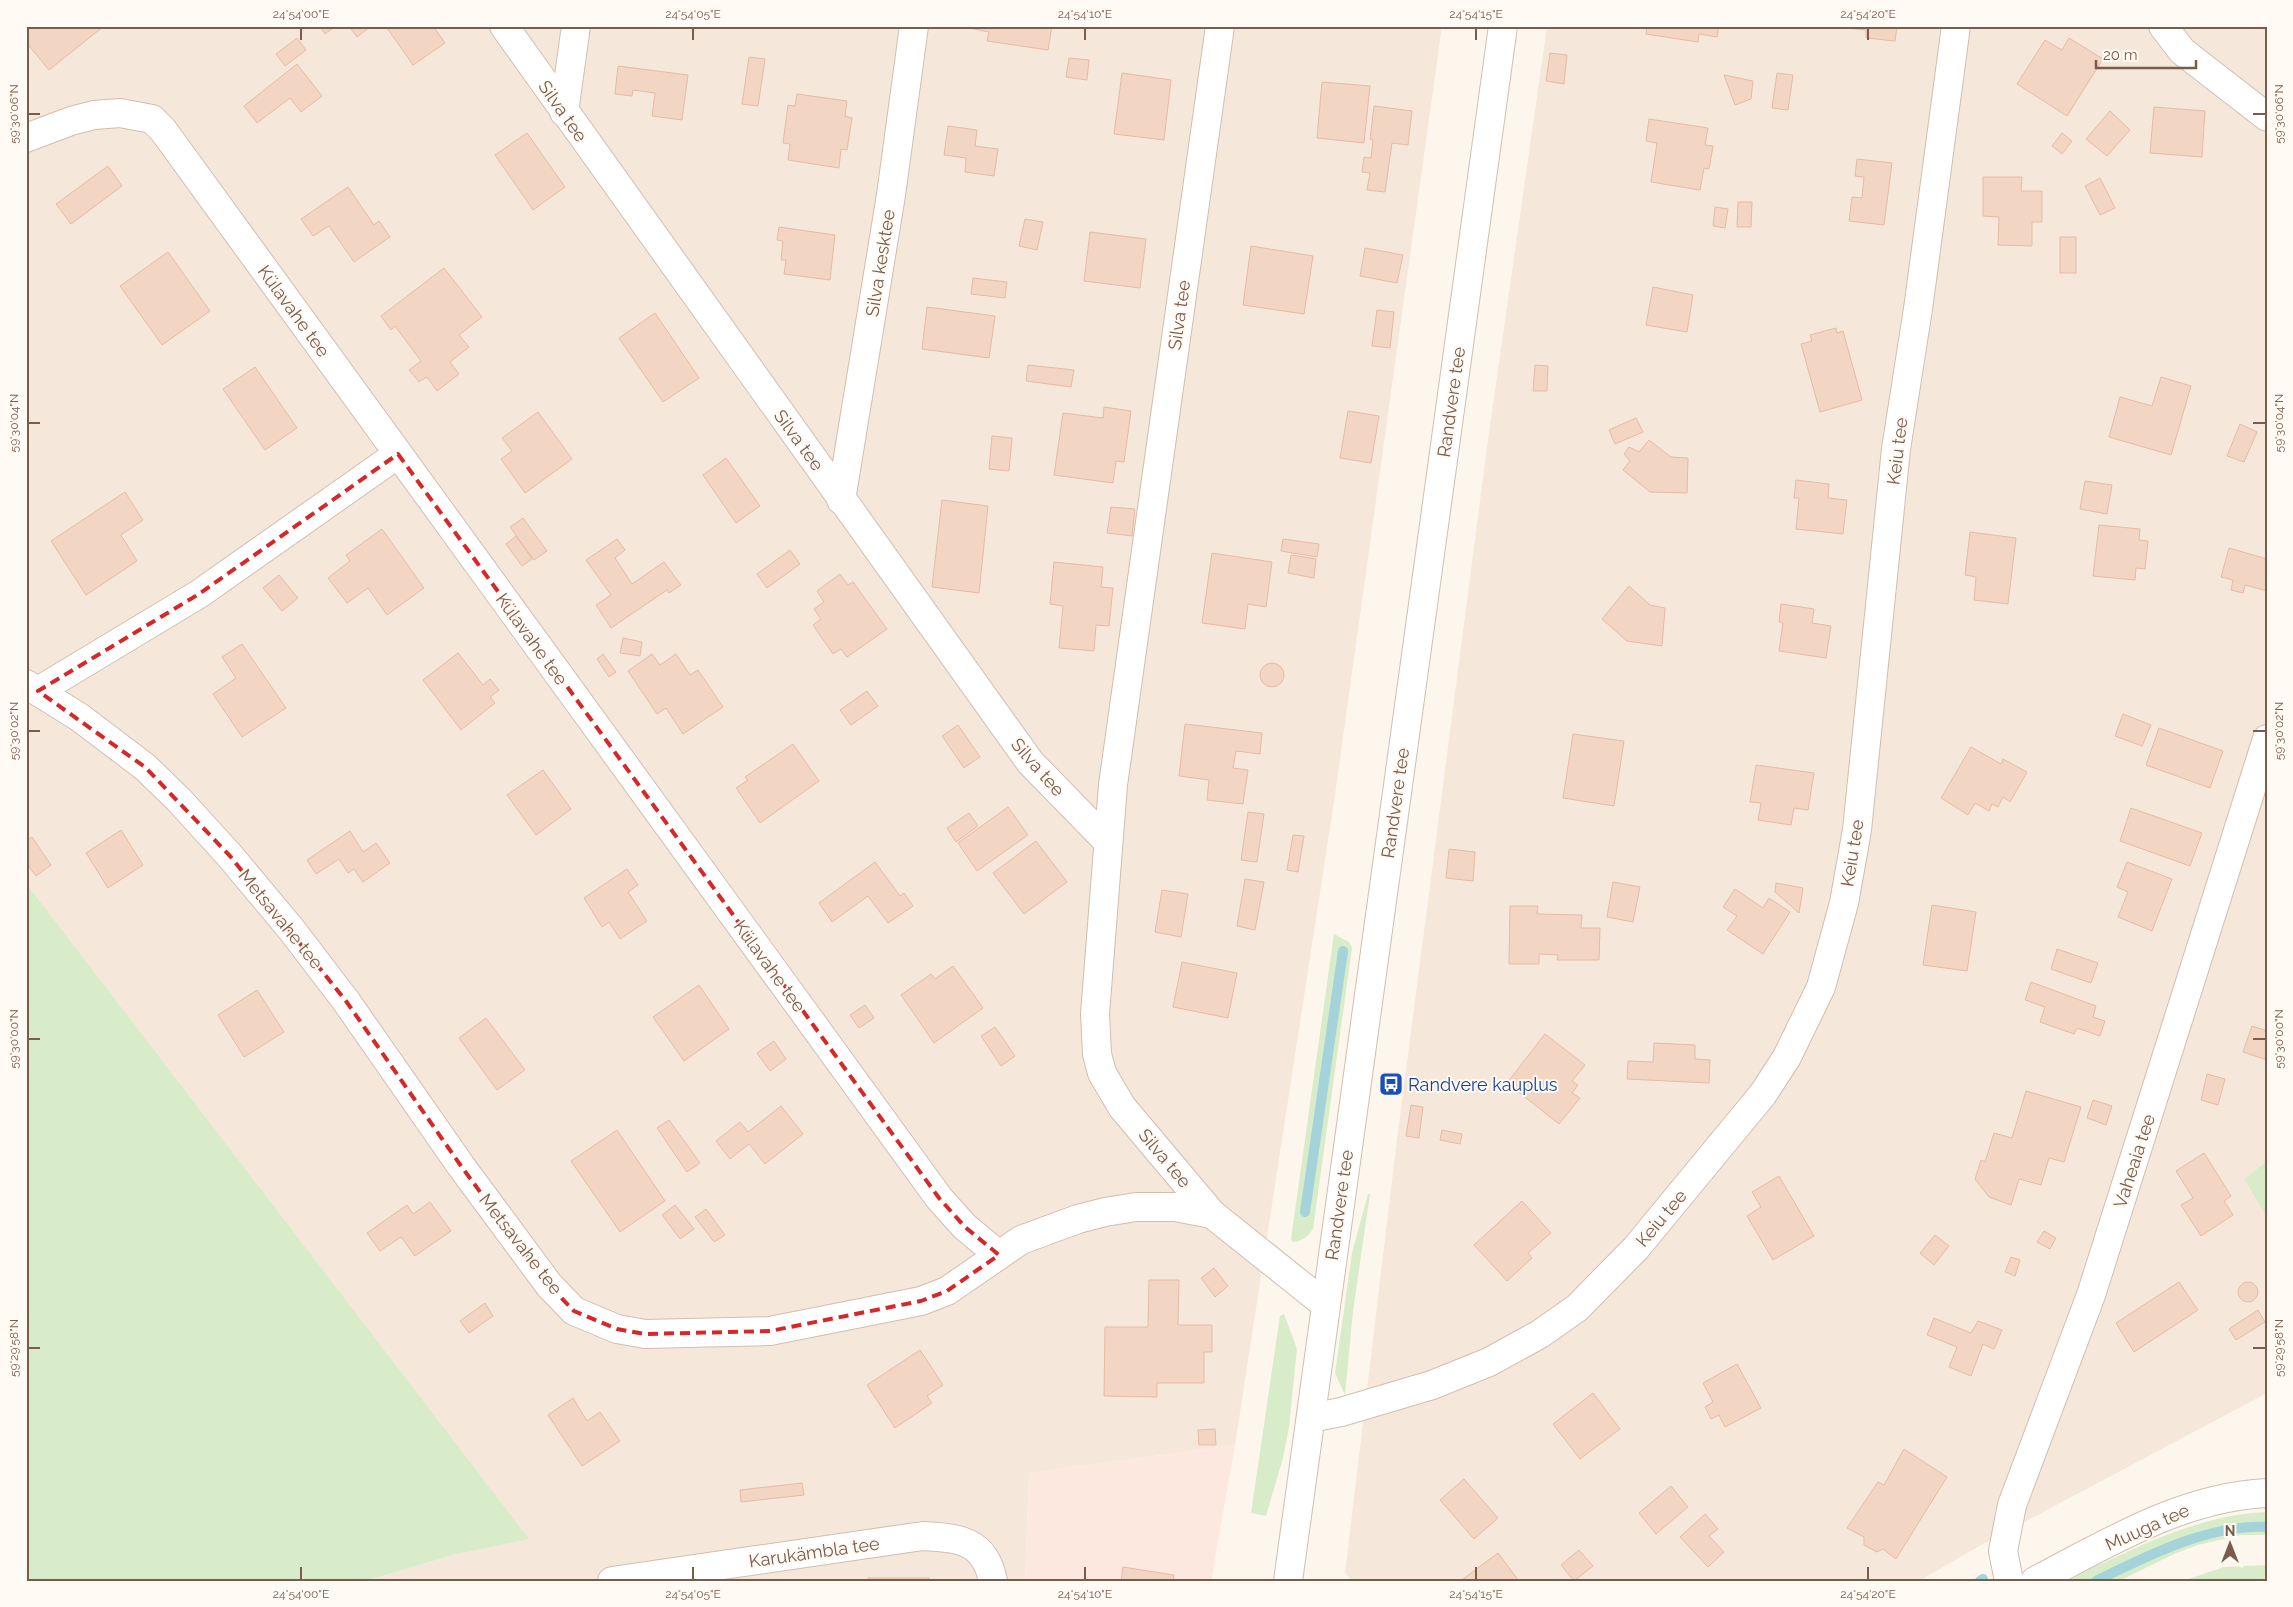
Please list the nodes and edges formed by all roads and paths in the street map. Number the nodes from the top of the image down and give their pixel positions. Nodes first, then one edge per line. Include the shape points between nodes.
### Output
1 (504, 26) edge
2 (576, 26) edge
3 (914, 26) edge
4 (1220, 26) edge
5 (1503, 26) edge
6 (1956, 26) edge
7 (2163, 26) edge
8 (564, 112) junction
9 (2267, 116) edge
10 (26, 138) edge
11 (398, 454) junction
12 (841, 500) junction
13 (32, 687) edge
14 (2267, 739) edge
15 (1108, 842) junction
16 (1212, 1214) junction
17 (999, 1255) junction
18 (1326, 1304) junction
19 (1311, 1418) junction
20 (2267, 1493) edge
21 (612, 1581) edge
22 (993, 1581) edge
23 (1288, 1581) edge
24 (2009, 1581) edge
25 (2035, 1581) edge

1 - 8 street, Silva tee
2 - 8 street
3 - 12 street, Silva kesktee via 891,195
4 - 15 street, Silva tee via 1113,785
5 - 18 street, Randvere tee
6 - 19 street, Keiu tee via 1896,449 1857,830 1844,903 1813,1004 1787,1057 1763,1094 1636,1248 1577,1308 1540,1334 1489,1362 1432,1385
7 - 9 street via 2182,51
8 - 12 street, Silva tee
10 - 11 street, Külavahe tee via 94,115 120,113 152,119 164,130
11 - 13 street via 199,594
11 - 17 street, Külavahe tee via 939,1198 965,1227
12 - 15 street, Silva tee via 1030,762
13 - 17 street, Metsavahe tee via 145,767 230,856 346,1001 467,1174 548,1284 574,1311 617,1329 645,1334 770,1331 921,1301 947,1291
14 - 24 street, Vaheaia tee via 2092,1294 2012,1505 2004,1552
15 - 16 street, Silva tee via 1095,1014 1097,1054 1102,1073 1122,1107
16 - 17 street, Metsavahe tee via 1175,1207 1136,1207 1105,1212 1021,1240
16 - 18 street, Silva tee
18 - 19 street, Randvere tee
19 - 23 street, Randvere tee
20 - 25 street, Muuga tee via 2244,1494 2202,1503 2156,1520
21 - 22 street, Karukämbla tee via 923,1536 952,1538 972,1544 986,1558

